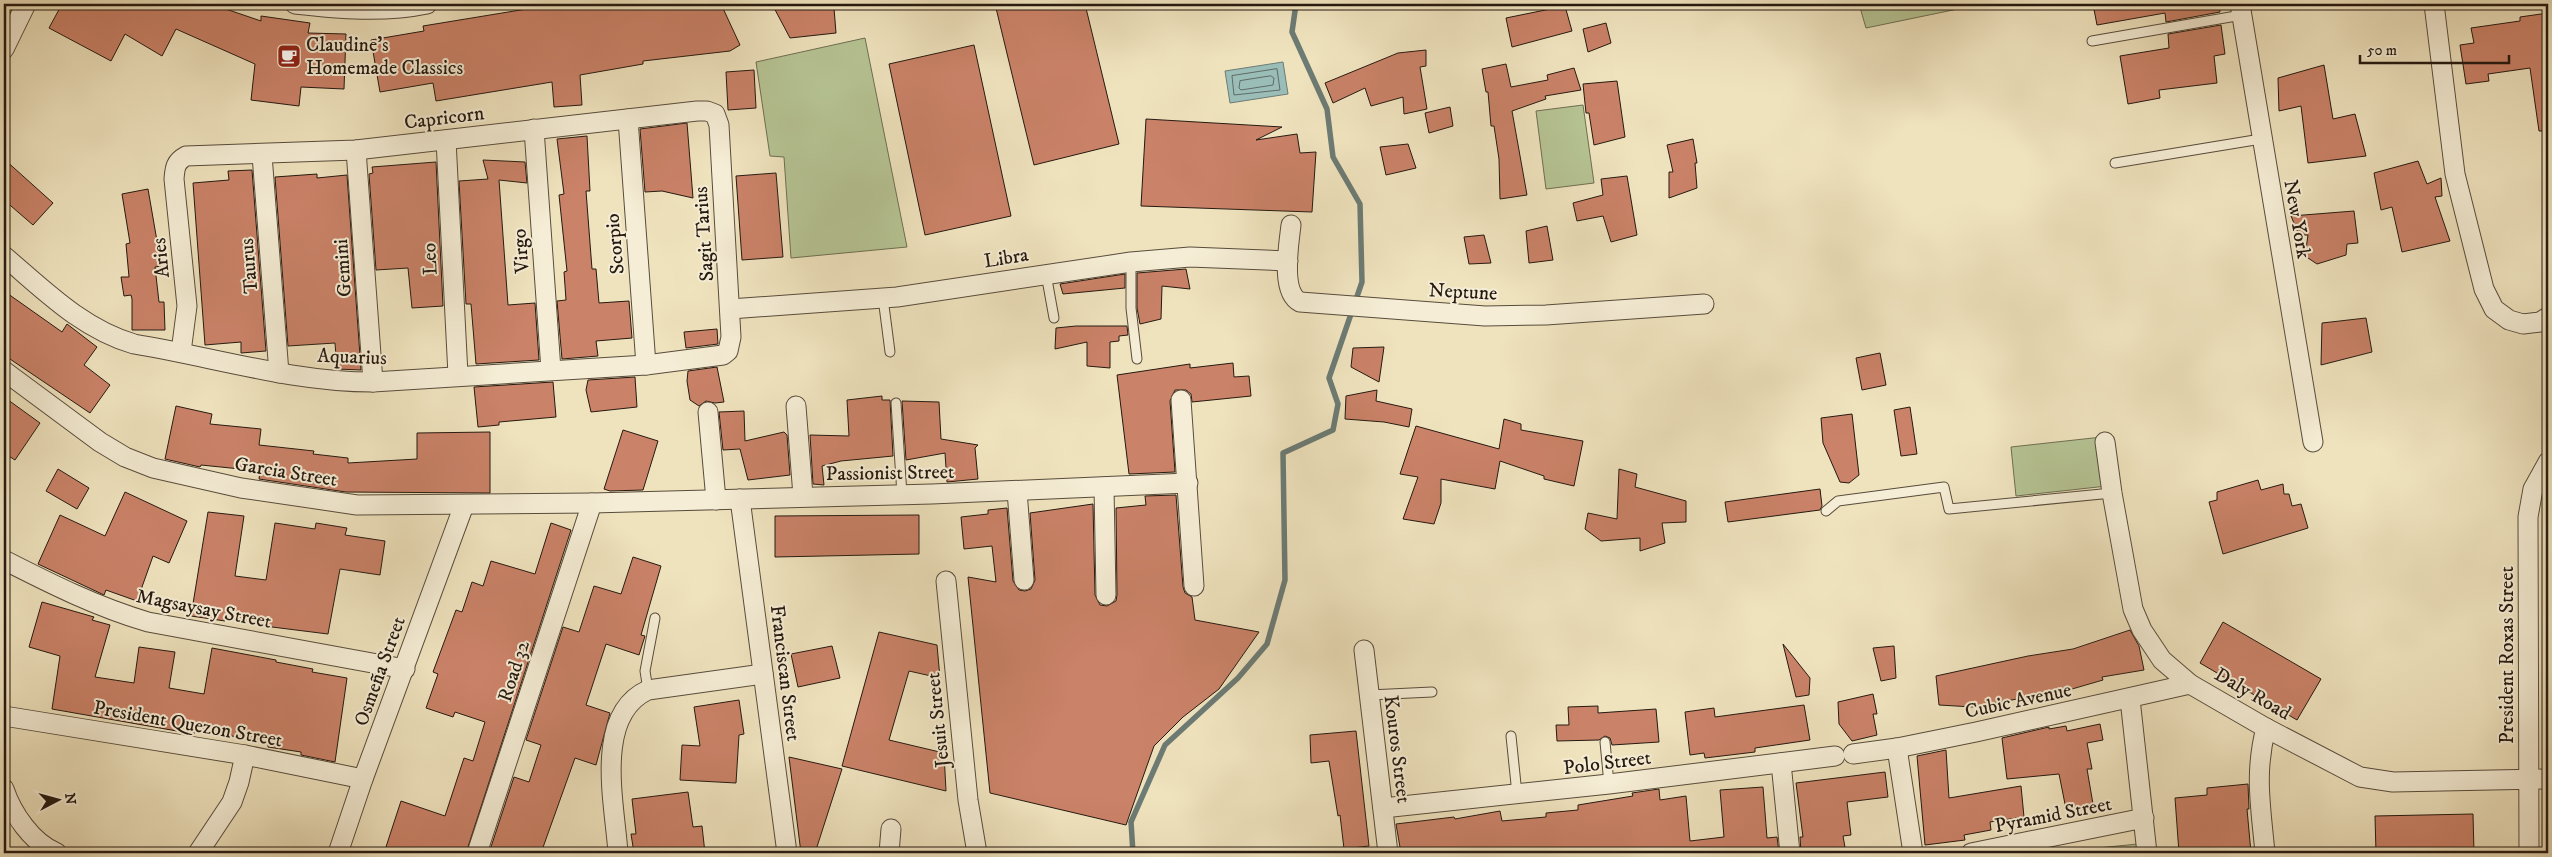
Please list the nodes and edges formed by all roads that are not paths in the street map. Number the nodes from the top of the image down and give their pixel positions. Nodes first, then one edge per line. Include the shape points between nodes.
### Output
1 (26, 4) edge
2 (295, 4) edge
3 (428, 4) edge
4 (2434, 4) edge
5 (389, 7) edge
6 (2241, 9) edge
7 (2092, 41) dead end
8 (4, 49) edge
9 (715, 114) joint
10 (628, 119) junction
11 (534, 129) junction
12 (2261, 139) junction
13 (446, 140) junction
14 (356, 150) junction
15 (262, 155) junction
16 (178, 160) joint
17 (2115, 162) dead end
18 (1291, 225) dead end
19 (4, 256) edge
20 (1288, 261) junction
21 (1131, 262) junction
22 (1046, 273) junction
23 (883, 298) junction
24 (1704, 304) dead end
25 (730, 309) junction
26 (1054, 318) dead end
27 (2548, 318) edge
28 (728, 351) joint
29 (181, 352) junction
30 (890, 352) dead end
31 (1137, 359) dead end
32 (646, 364) junction
33 (550, 370) junction
34 (4, 371) edge
35 (280, 373) junction
36 (458, 375) junction
37 (373, 382) junction
38 (1181, 400) dead end
39 (896, 403) dead end
40 (796, 406) dead end
41 (708, 412) dead end
42 (2105, 442) dead end
43 (2313, 442) dead end
44 (2548, 462) edge
45 (1188, 483) junction
46 (1104, 487) junction
47 (1017, 491) junction
48 (2112, 493) junction
49 (902, 495) junction
50 (802, 496) junction
51 (740, 499) junction
52 (716, 500) junction
53 (592, 503) junction
54 (464, 505) junction
55 (1826, 511) dead end
56 (4, 560) edge
57 (1024, 580) dead end
58 (946, 581) dead end
59 (1194, 586) dead end
60 (1106, 596) dead end
61 (655, 618) dead end
62 (1364, 650) dead end
63 (405, 668) junction
64 (763, 674) junction
65 (2190, 684) junction
66 (648, 690) junction
67 (1432, 692) dead end
68 (1369, 695) junction
69 (2130, 699) junction
70 (4, 716) edge
71 (2266, 728) junction
72 (1511, 736) dead end
73 (1605, 742) dead end
74 (1897, 748) junction
75 (245, 754) junction
76 (1844, 755) joint
77 (1781, 763) junction
78 (363, 779) junction
79 (2548, 779) edge
80 (2529, 780) junction
81 (1609, 784) junction
82 (4, 788) edge
83 (1517, 794) junction
84 (1383, 808) junction
85 (2144, 818) junction
86 (891, 829) dead end
87 (2026, 848) edge
88 (58, 853) edge
89 (198, 853) edge
90 (338, 853) edge
91 (477, 853) edge
92 (618, 853) edge
93 (787, 853) edge
94 (889, 853) edge
95 (977, 853) edge
96 (1388, 853) edge
97 (1790, 853) edge
98 (1913, 853) edge
99 (1971, 853) edge
100 (2146, 853) edge
101 (2265, 853) edge
102 (2529, 853) edge

1 - 8 street
2 - 5 street via 333,8
3 - 5 street
4 - 27 street via 2455,174 2484,288 2494,309 2509,320 2523,324
6 - 7 lane
6 - 12 street, New York
9 - 10 street, Capricorn via 707,111
9 - 25 street, Sagit Tarius via 719,125
10 - 11 street, Capricorn
10 - 32 street, Scorpio
11 - 13 street, Capricorn
11 - 33 street, Virgo
12 - 17 lane
12 - 43 street, New York
13 - 14 street, Capricorn
13 - 36 street, Leo
14 - 15 street, Capricorn
14 - 37 street, Gemini
15 - 16 street, Capricorn via 195,155
15 - 35 street, Taurus
16 - 29 street, Aries via 174,179 187,306
18 - 20 street, Neptune
19 - 29 street, Aquarius via 95,329 134,344
20 - 21 street, Libra via 1190,258
20 - 24 street, Neptune via 1289,287 1300,302 1485,316
21 - 22 street, Libra
21 - 31 lane via 1131,308
22 - 23 street, Libra
22 - 26 lane
23 - 25 street, Libra
23 - 30 lane
25 - 28 street, Sagit Tarius
28 - 32 street, Aquarius via 723,356
29 - 35 street, Aquarius
32 - 33 street, Aquarius
33 - 36 street, Aquarius
34 - 54 street, Garcia Street via 100,442 153,468 241,488 357,505
35 - 37 street, Aquarius
36 - 37 street, Aquarius
38 - 45 street
39 - 49 lane
40 - 50 street
41 - 52 street
42 - 48 street, Daly Road
44 - 80 street, President Roxas Street via 2533,488 2528,517
45 - 46 street, Passionist Street
45 - 59 street
46 - 47 street, Passionist Street
46 - 60 street
47 - 49 street, Passionist Street
47 - 57 street
48 - 55 lane via 1949,509 1944,487 1838,502
48 - 65 street, Daly Road via 2133,609 2142,630 2162,660
49 - 50 street, Passionist Street
50 - 51 street, Passionist Street
51 - 52 street, Passionist Street
51 - 64 street, Franciscan Street
52 - 53 street, Passionist Street
53 - 54 street, Garcia Street
53 - 91 street, Road 32
54 - 63 street, Osmeña Street
56 - 63 street, Magsaysay Street via 68,593 140,620
58 - 95 street, Jesuit Street via 968,800
61 - 66 lane via 645,671
62 - 68 street, Kouros Street
63 - 78 street, Osmeña Street
64 - 66 street
64 - 93 street, Franciscan Street
65 - 69 street, Cubic Avenue
65 - 71 street, Daly Road
66 - 92 street via 637,695 625,708 613,738 611,758
67 - 68 lane
68 - 84 street, Kouros Street
69 - 74 street, Cubic Avenue
69 - 85 street
70 - 75 street, President Quezon Street
71 - 80 street, Daly Road via 2360,777 2393,782
71 - 101 street via 2258,773
72 - 83 lane
73 - 81 lane
74 - 76 street, Cubic Avenue
74 - 98 street
75 - 78 street, President Quezon Street
75 - 89 street via 232,802
76 - 77 street, Polo Street
77 - 81 street, Polo Street
77 - 97 street
78 - 90 street, Osmeña Street
79 - 80 street, Daly Road
80 - 102 street, President Roxas Street
81 - 83 street, Polo Street
82 - 88 street via 13,812
83 - 84 street, Polo Street
84 - 96 street, Kouros Street
85 - 87 street, Pyramid Street
85 - 100 street
86 - 94 street
87 - 99 street, Pyramid Street

